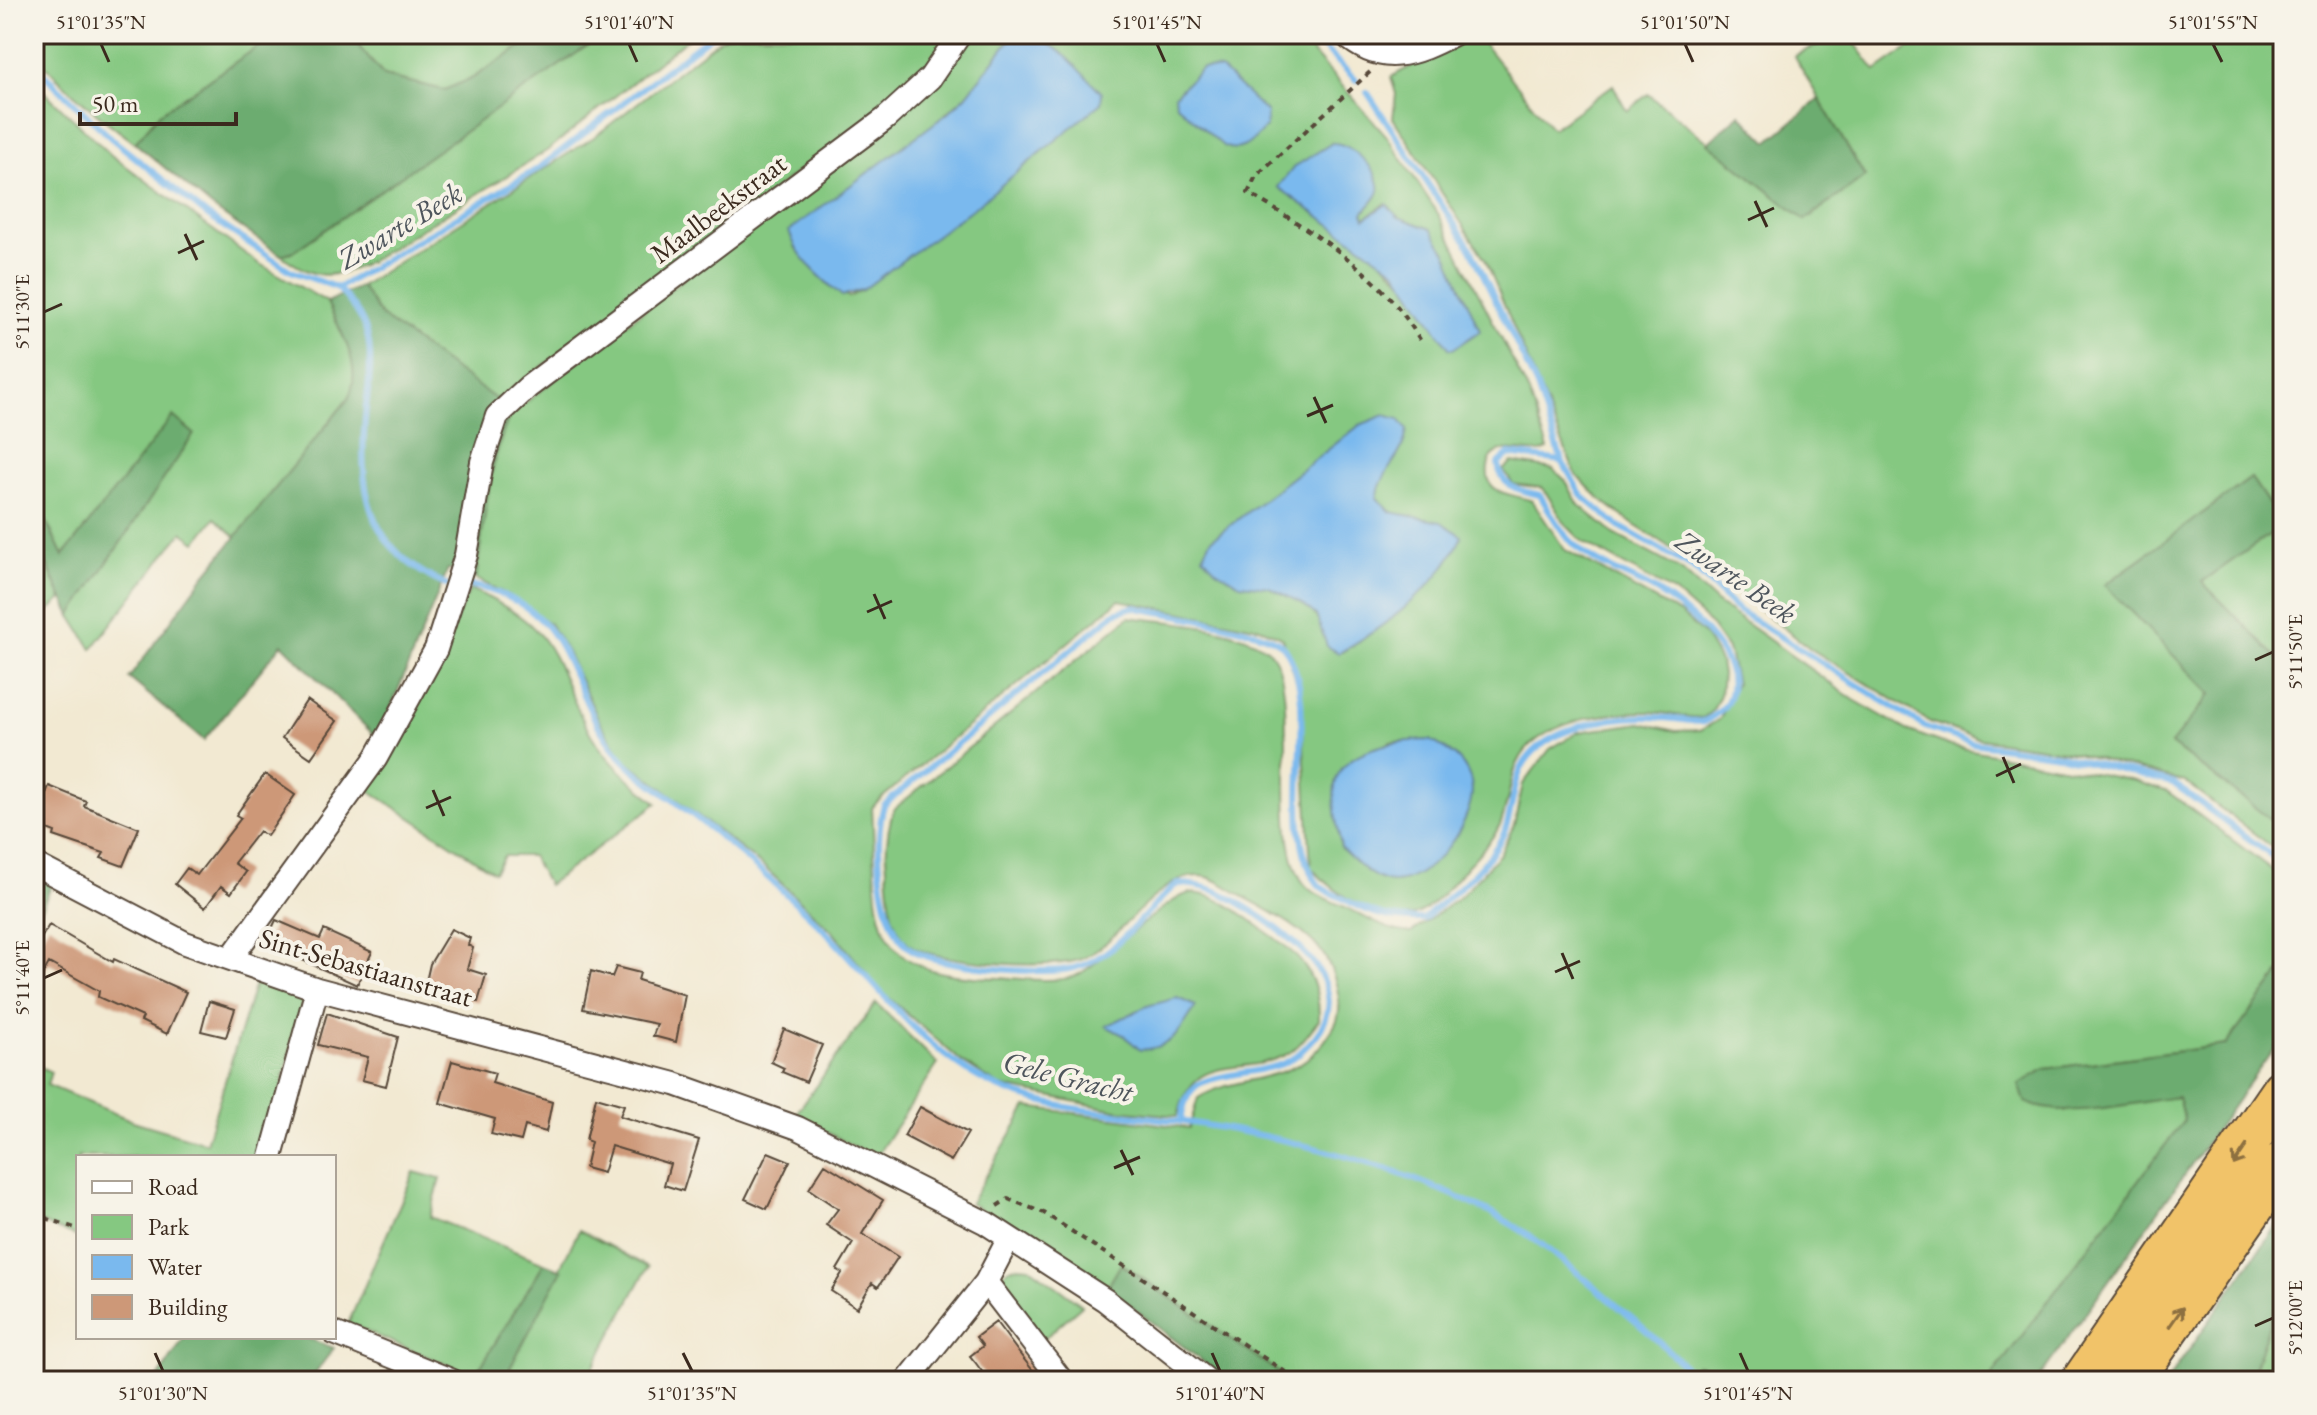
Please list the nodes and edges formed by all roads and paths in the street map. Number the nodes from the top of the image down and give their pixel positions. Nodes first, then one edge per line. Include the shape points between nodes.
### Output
1 (960, 34) edge
2 (1344, 34) edge
3 (1454, 34) edge
4 (1378, 55) junction
5 (1423, 344) dead end
6 (497, 416) joint
7 (34, 864) edge
8 (231, 958) junction
9 (317, 989) junction
10 (2283, 1090) edge
11 (272, 1155) edge
12 (2283, 1163) edge
13 (34, 1214) edge
14 (986, 1223) junction
15 (76, 1228) edge
16 (1009, 1238) junction
17 (986, 1282) junction
18 (336, 1334) edge
19 (453, 1381) edge
20 (907, 1381) edge
21 (1062, 1381) edge
22 (1208, 1381) edge
23 (1299, 1381) edge
24 (2083, 1381) edge
25 (2131, 1381) edge

1 - 6 street, Maalbeekstraat via 930,78 885,119 528,387
2 - 4 street
3 - 4 street via 1401,57
4 - 5 path via 1369,74 1256,176 1248,193 1365,273 1393,300
6 - 8 street, Sint-Sebastiaanstraat via 482,462 466,555 436,649 376,758
7 - 8 street via 185,943
8 - 9 street, Sint-Sebastiaanstraat
9 - 11 street
9 - 14 street, Sint-Sebastiaanstraat via 739,1105 798,1128
10 -> 24 highway
25 -> 12 highway
13 - 15 path
14 - 16 street, Sint-Sebastiaanstraat
14 - 23 path via 994,1208 1008,1199 1044,1213
16 - 17 street
16 - 22 street, Sint-Sebastiaanstraat via 1105,1300
17 - 20 street
17 - 21 street
18 - 19 street

